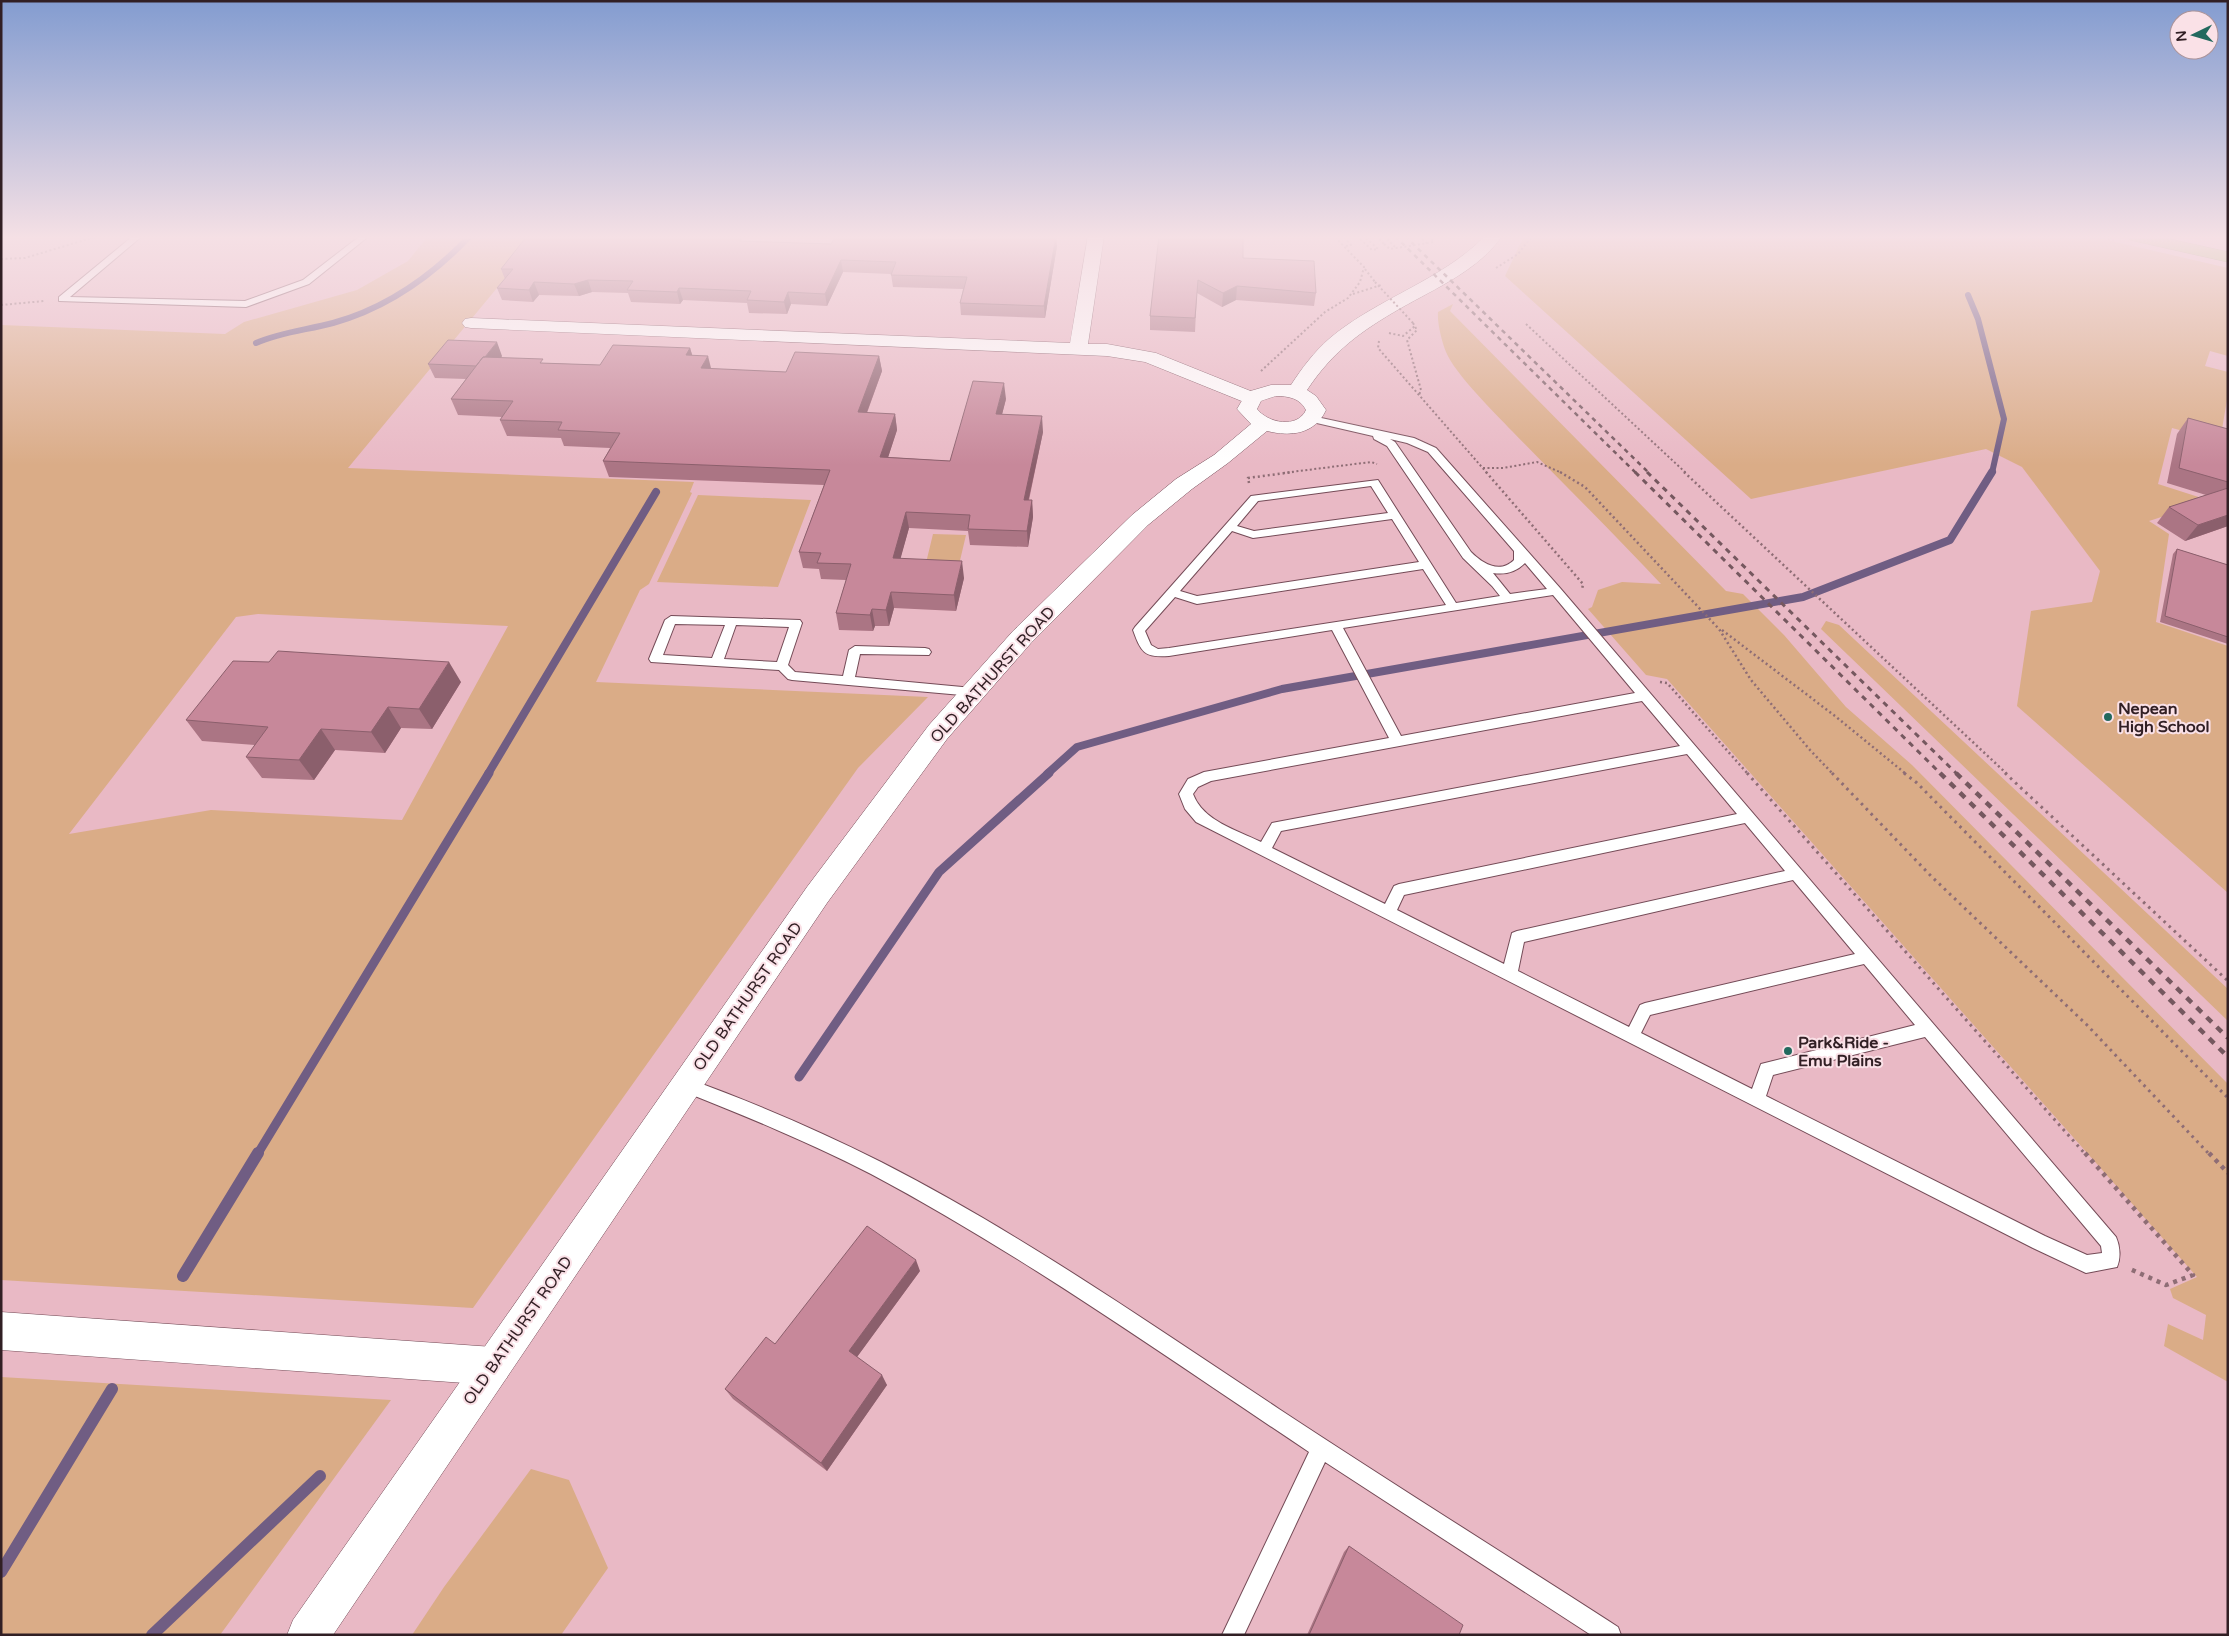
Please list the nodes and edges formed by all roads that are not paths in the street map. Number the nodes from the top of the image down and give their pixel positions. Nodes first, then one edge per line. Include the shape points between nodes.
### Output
1 (1084, 312) edge
2 (1380, 312) edge
3 (471, 323) dead end
4 (1078, 348) junction
5 (1296, 392) junction
6 (1257, 411) junction
7 (1312, 419) junction
8 (1361, 431) junction
9 (1396, 516) junction
10 (1230, 527) junction
11 (1520, 550) junction
12 (1476, 564) junction
13 (1426, 565) junction
14 (1556, 591) junction
15 (1172, 592) junction
16 (1507, 598) junction
17 (1453, 607) junction
18 (732, 621) junction
19 (1336, 626) junction
20 (925, 652) dead end
21 (716, 664) junction
22 (782, 666) junction
23 (848, 682) junction
24 (973, 692) junction
25 (1643, 696) junction
26 (1397, 741) junction
27 (1689, 749) junction
28 (1748, 817) junction
29 (1264, 849) junction
30 (1796, 874) junction
31 (1389, 913) junction
32 (1867, 957) junction
33 (1510, 974) junction
34 (1928, 1029) junction
35 (1632, 1036) junction
36 (686, 1085) junction
37 (1757, 1098) junction
38 (1, 1331) edge
39 (493, 1366) junction
40 (1321, 1448) junction
41 (308, 1635) edge
42 (1233, 1635) edge
43 (1610, 1635) edge

1 - 4 main road
2 - 5 main road via 1326,352
3 - 4 main road
4 - 6 main road via 1149,357 1231,391
5 - 6 main road via 1276,390 1258,394
5 - 7 main road via 1314,404 1316,410
6 - 7 main road via 1274,427 1290,428
6 - 24 main road, OLD BATHURST ROAD via 1221,459 1140,520 1022,637
7 - 8 lane
8 - 11 lane via 1410,440 1432,450
8 - 12 lane via 1391,444
9 - 10 lane via 1253,535
9 - 10 lane via 1374,482 1255,498
9 - 13 lane
10 - 15 lane
11 - 12 lane via 1520,561 1512,568 1496,570
11 - 14 lane
12 - 16 lane via 1496,582
13 - 15 lane via 1197,600
13 - 17 lane
14 - 16 lane
14 - 25 lane
15 - 19 lane via 1140,630 1146,648 1156,653
16 - 17 lane
17 - 19 lane
18 - 21 lane
18 - 21 lane via 671,620 655,659
18 - 22 lane via 796,623
19 - 26 lane
20 - 23 lane via 855,650
21 - 22 lane
22 - 23 lane via 792,676
23 - 24 lane
24 - 36 main road, OLD BATHURST ROAD via 876,813
25 - 26 lane
25 - 27 lane
26 - 29 lane via 1209,776 1193,783 1186,794 1201,818
27 - 28 lane
27 - 29 lane via 1277,827
28 - 30 lane
28 - 31 lane via 1399,890
29 - 31 lane
30 - 32 lane
30 - 33 lane via 1517,937
31 - 33 lane
32 - 34 lane
32 - 35 lane via 1645,1010
33 - 35 lane
34 - 37 lane via 1766,1069
34 - 37 lane via 2110,1243 2111,1261 2086,1264
35 - 37 lane
36 - 39 main road, OLD BATHURST ROAD
36 - 40 lane via 820,1141 902,1182 1055,1272
38 - 39 main road
39 - 41 main road, OLD BATHURST ROAD
40 - 42 lane
40 - 43 lane

